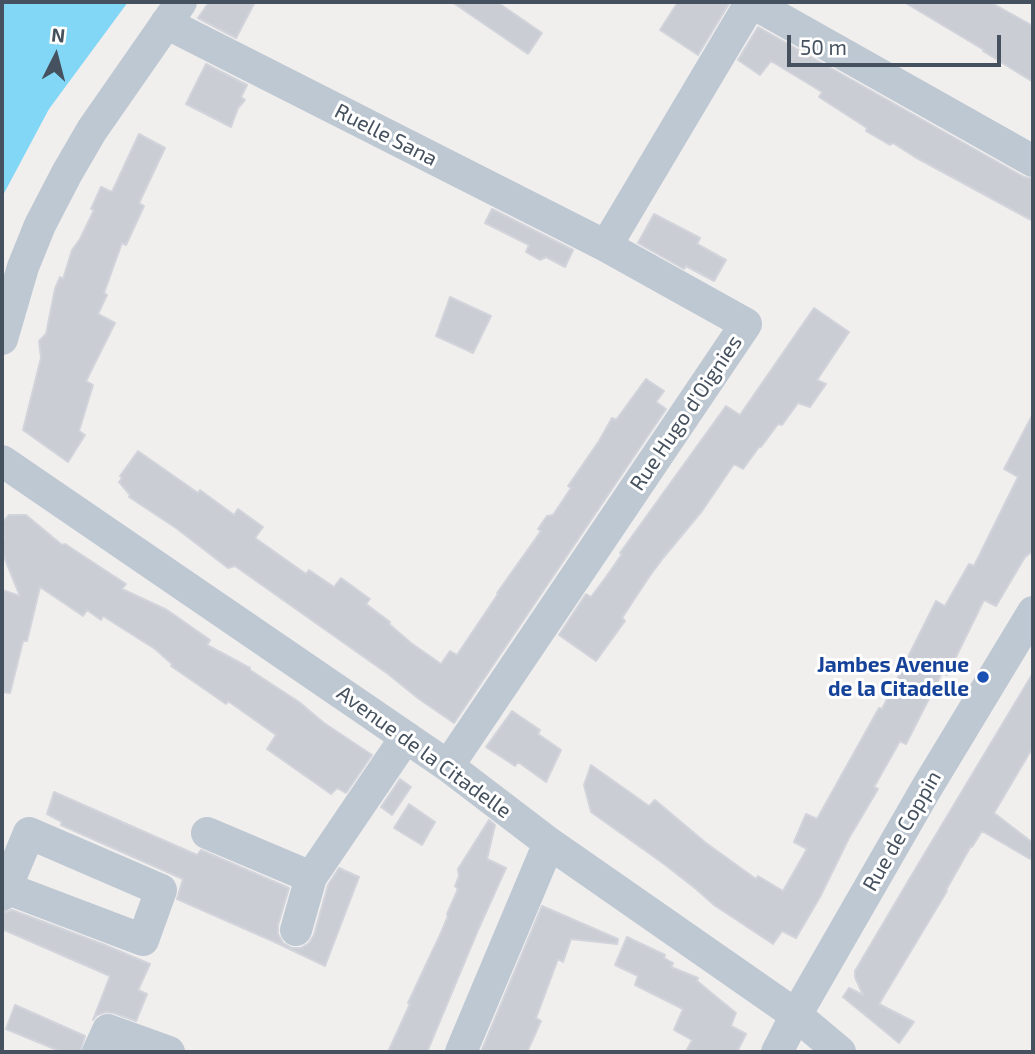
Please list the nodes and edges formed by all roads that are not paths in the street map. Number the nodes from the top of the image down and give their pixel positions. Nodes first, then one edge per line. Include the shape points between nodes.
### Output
1 (751, 2) edge
2 (173, 13) edge
3 (1033, 161) edge
4 (606, 246) junction
5 (2, 340) edge
6 (2, 461) edge
7 (1033, 612) edge
8 (406, 737) junction
9 (448, 766) junction
10 (208, 833) dead end
11 (549, 844) junction
12 (312, 877) junction
13 (4, 891) edge
14 (296, 930) dead end
15 (796, 1015) junction
16 (98, 1052) edge
17 (169, 1052) edge
18 (461, 1052) edge
19 (777, 1052) edge
20 (840, 1052) edge

1 - 3 street
1 - 4 street
2 - 4 street, Ruelle Sana
2 - 5 street via 67,173 23,267
4 - 9 street, Rue Hugo d'Oignies via 746,324
6 - 8 street, Avenue de la Citadelle
7 - 15 street, Rue de Coppin
8 - 9 street, Avenue de la Citadelle
8 - 12 street
9 - 11 street, Avenue de la Citadelle
10 - 12 street
11 - 15 street, Avenue de la Citadelle
11 - 18 street
12 - 14 street
13 - 13 street via 143,940 161,890 29,833
15 - 19 street, Rue de Coppin
15 - 20 street, Avenue de la Citadelle
16 - 17 street via 108,1030

